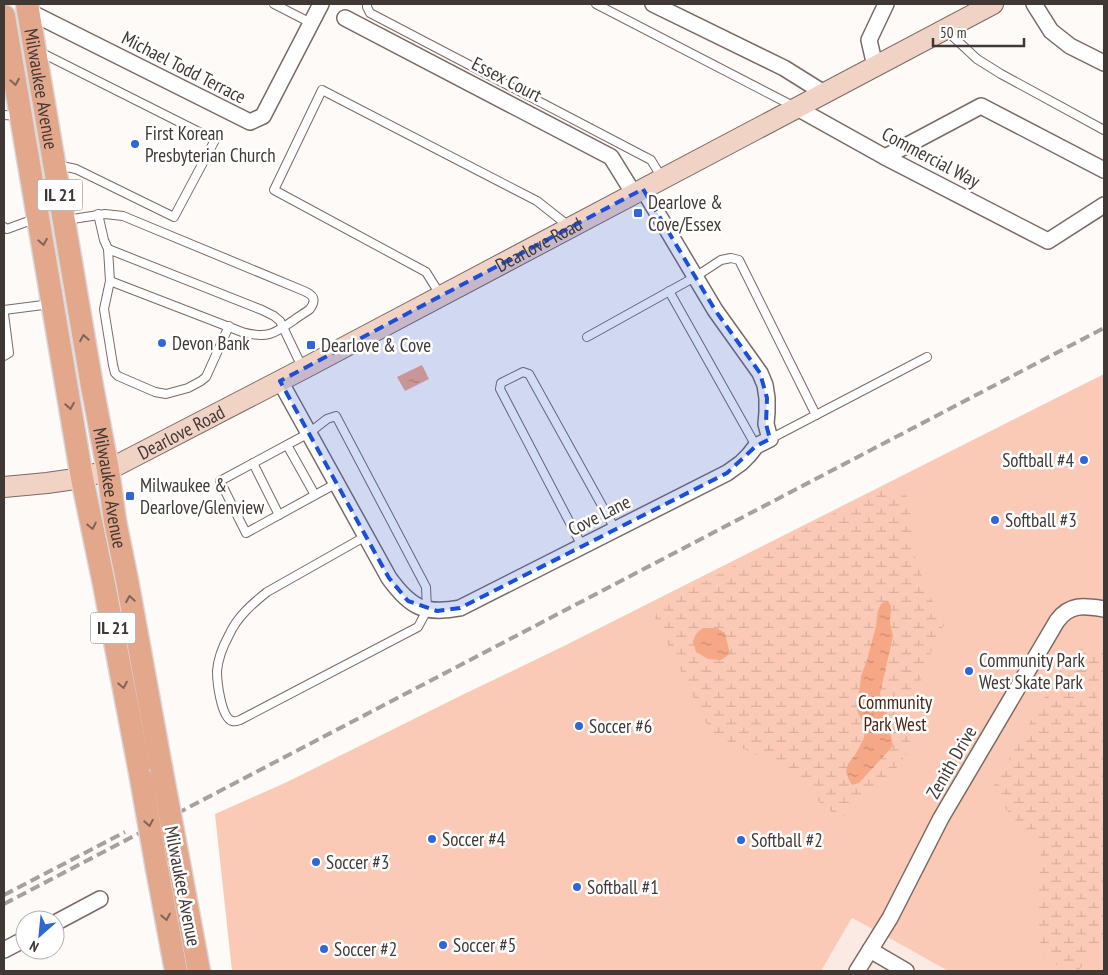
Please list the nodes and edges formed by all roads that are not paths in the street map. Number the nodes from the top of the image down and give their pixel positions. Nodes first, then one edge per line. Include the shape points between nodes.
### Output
1 (274, 4) edge
2 (321, 4) edge
3 (367, 4) edge
4 (596, 4) edge
5 (653, 4) edge
6 (886, 4) edge
7 (994, 4) edge
8 (1034, 4) edge
9 (28, 7) edge
10 (345, 18) dead end
11 (4, 22) edge
12 (311, 23) junction
13 (946, 29) junction
14 (35, 50) junction
15 (1104, 63) edge
16 (875, 66) junction
17 (824, 93) junction
18 (796, 108) junction
19 (12, 116) edge
20 (1104, 130) edge
21 (885, 156) junction
22 (55, 165) junction
23 (1104, 170) edge
24 (663, 179) junction
25 (638, 192) junction
26 (1104, 205) edge
27 (98, 214) junction
28 (38, 218) junction
29 (64, 221) junction
30 (4, 227) edge
31 (571, 227) junction
32 (108, 249) junction
33 (695, 277) junction
34 (110, 281) junction
35 (669, 291) junction
36 (441, 296) junction
37 (53, 303) junction
38 (4, 310) edge
39 (4, 314) edge
40 (229, 326) junction
41 (283, 328) junction
42 (587, 337) dead end
43 (4, 356) edge
44 (927, 357) dead end
45 (303, 369) junction
46 (280, 381) junction
47 (816, 415) junction
48 (309, 433) junction
49 (770, 439) junction
50 (287, 445) junction
51 (756, 446) junction
52 (253, 463) junction
53 (108, 470) junction
54 (82, 478) junction
55 (337, 483) junction
56 (4, 487) edge
57 (315, 495) junction
58 (279, 515) junction
59 (615, 530) junction
60 (366, 536) junction
61 (582, 546) junction
62 (1104, 609) edge
63 (427, 610) junction
64 (100, 899) dead end
65 (65, 918) edge
66 (870, 950) junction
67 (176, 971) edge
68 (199, 971) edge
69 (857, 971) edge
70 (906, 971) edge

1 - 12 lane
2 - 12 street, Michael Todd Terrace
3 - 24 lane via 370,13 651,160
4 - 18 lane
5 - 17 street via 784,68
6 - 16 street via 869,40
7 - 13 main road, Dearlove Road
8 - 15 street via 1051,31 1070,46
9 - 12 street, Michael Todd Terrace via 250,122 264,116
9 - 14 main road, Milwaukee Avenue / IL 21
10 - 25 street, Essex Court via 612,156
11 -> 19 main road, Milwaukee Avenue / IL 21
13 - 16 main road, Dearlove Road
13 - 20 lane via 977,59
14 - 22 main road, Milwaukee Avenue / IL 21
14 - 22 lane via 215,140 174,217 76,170
16 - 17 main road, Dearlove Road
17 - 18 main road, Dearlove Road
18 - 21 street, Commercial Way
18 - 24 main road, Dearlove Road
19 - 28 main road, Milwaukee Avenue / IL 21
21 - 23 street via 981,106
21 - 26 street, Commercial Way via 1048,240
22 - 29 main road, Milwaukee Avenue / IL 21
24 - 25 main road, Dearlove Road
25 - 31 main road, Dearlove Road
25 - 33 street
27 - 29 lane
27 - 32 lane
27 - 41 lane via 123,216 311,294 314,304 310,309
28 - 30 lane via 7,229
28 -> 37 main road, Milwaukee Avenue / IL 21
53 -> 29 main road, Milwaukee Avenue / IL 21
31 - 36 main road, Dearlove Road
31 - 36 lane via 537,201 322,90 274,190 426,272
32 - 34 lane
32 - 41 lane via 262,310 280,321
33 - 35 lane
33 - 47 lane via 721,260 739,260
33 - 49 street via 760,373 768,398 766,424
34 - 40 lane
34 - 40 lane via 104,310 114,368 118,376 155,392 166,394 188,388 206,377
35 - 42 lane
35 - 51 lane
36 - 45 main road, Dearlove Road
37 - 38 lane
37 -> 54 main road, Milwaukee Avenue / IL 21
39 - 43 lane via 9,353
40 - 41 lane via 258,335 272,334
41 - 45 lane
44 - 47 lane
45 - 46 main road, Dearlove Road
46 - 48 street
46 - 53 main road, Dearlove Road
47 - 49 lane
48 - 50 lane
48 - 55 street
48 - 63 lane via 336,416 426,587
49 - 51 street, Cove Lane
50 - 52 lane
50 - 57 lane
51 - 59 street, Cove Lane via 728,473
52 - 58 lane
52 - 58 lane via 220,481 246,533
53 - 54 main road, Dearlove Road
68 -> 53 main road, Milwaukee Avenue / IL 21, bridge
54 - 56 main road, Dearlove Road
54 -> 67 main road, Milwaukee Avenue / IL 21, bridge
55 - 57 lane
55 - 60 street
57 - 58 lane
59 - 61 street, Cove Lane
59 - 61 lane via 529,374 523,372 501,383 500,388
60 - 63 street via 400,592 408,601
60 - 63 lane via 267,592 237,620 225,644 218,670 218,692 228,718 234,722 240,720 418,627
61 - 63 street, Cove Lane via 460,608
62 - 66 street, Zenith Drive via 1079,606 1068,610 1057,621 941,818
64 - 65 street
66 - 69 street, Zenith Drive
66 - 70 street

